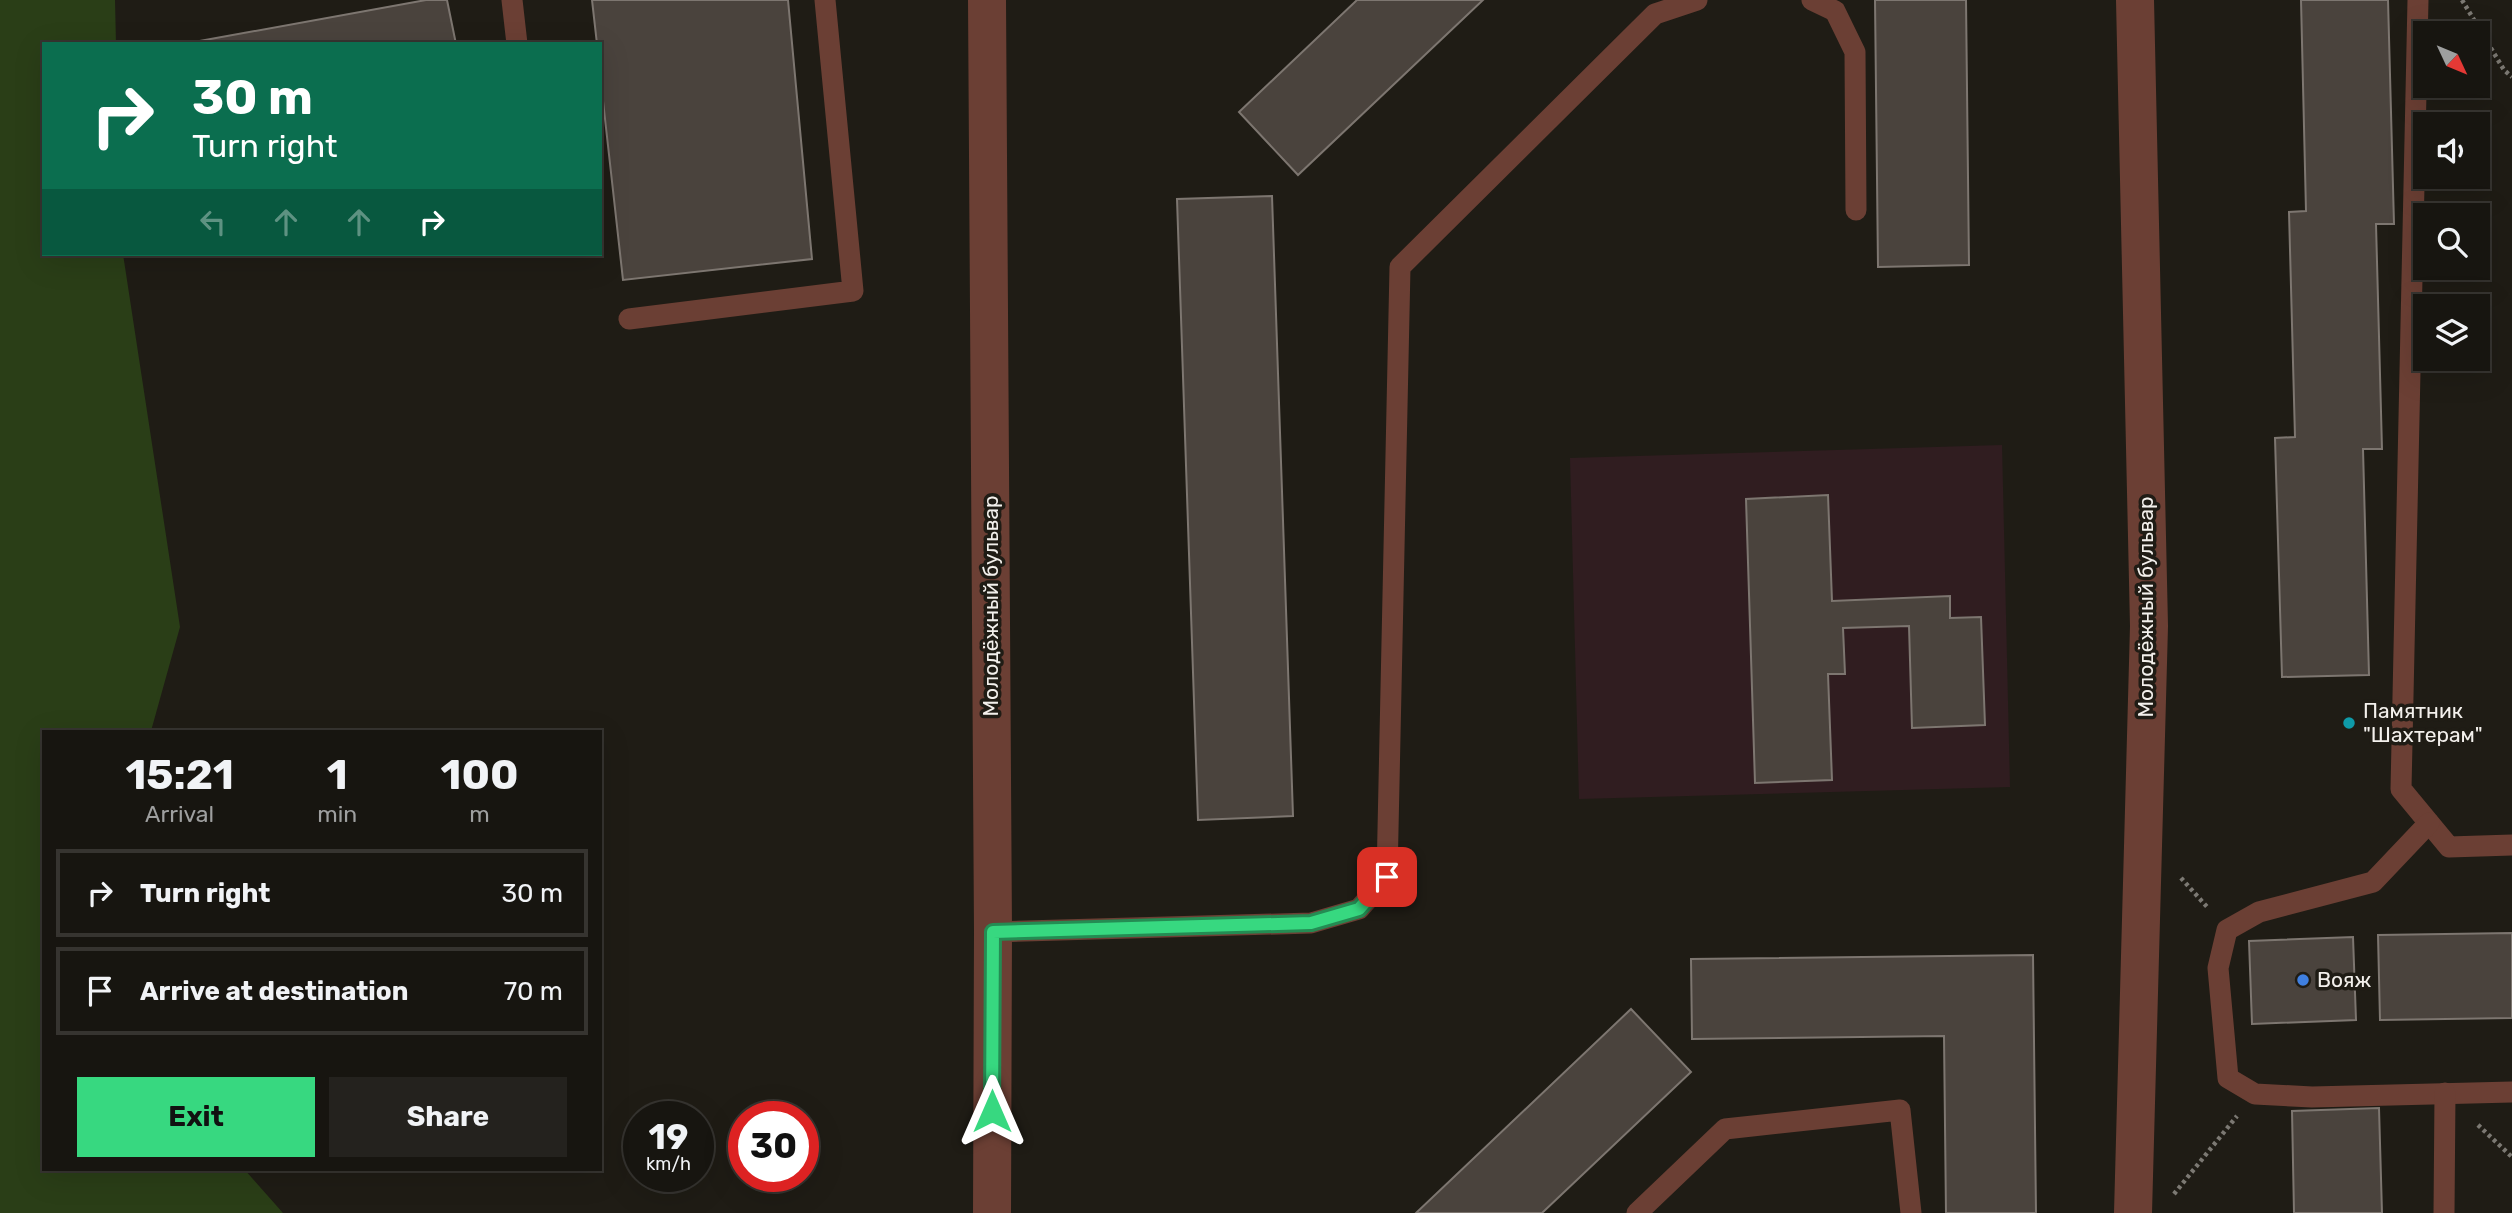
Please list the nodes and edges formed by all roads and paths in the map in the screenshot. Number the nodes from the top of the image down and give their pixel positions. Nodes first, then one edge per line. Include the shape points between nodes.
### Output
1 (512, 0) edge
2 (825, 0) edge
3 (987, 0) edge
4 (1697, 0) edge
5 (1812, 0) edge
6 (2135, 0) edge
7 (2418, 0) edge
8 (2462, 0) edge
9 (517, 42) edge
10 (2512, 77) edge
11 (1856, 210) dead end
12 (629, 319) dead end
13 (2429, 822) junction
14 (2144, 836) junction
15 (2512, 845) edge
16 (2227, 930) junction
17 (993, 932) junction
18 (2512, 1092) edge
19 (2445, 1093) junction
20 (2255, 1094) junction
21 (2478, 1125) dead end
22 (2512, 1157) edge
23 (2150, 1208) edge
24 (992, 1213) edge
25 (1637, 1213) edge
26 (1911, 1213) edge
27 (2444, 1213) edge

1 - 9 lane
2 - 12 lane via 853,290
3 - 17 street, Молодёжный бульвар
4 - 17 lane via 1655,14 1400,267 1387,877 1359,909 1311,923
5 - 11 lane via 1835,11 1855,52
6 - 14 street, Молодёжный бульвар via 2149,625
7 - 13 lane via 2400,789
8 - 10 path
13 - 15 lane via 2449,847
13 - 16 lane via 2373,883 2259,912
14 - 16 path
14 - 23 street, Молодёжный бульвар
16 - 20 lane via 2218,968 2228,1078
17 - 24 street, Молодёжный бульвар
18 - 19 lane
19 - 20 lane
19 - 27 lane
20 - 23 path
21 - 22 path
25 - 26 lane via 1725,1129 1900,1110

